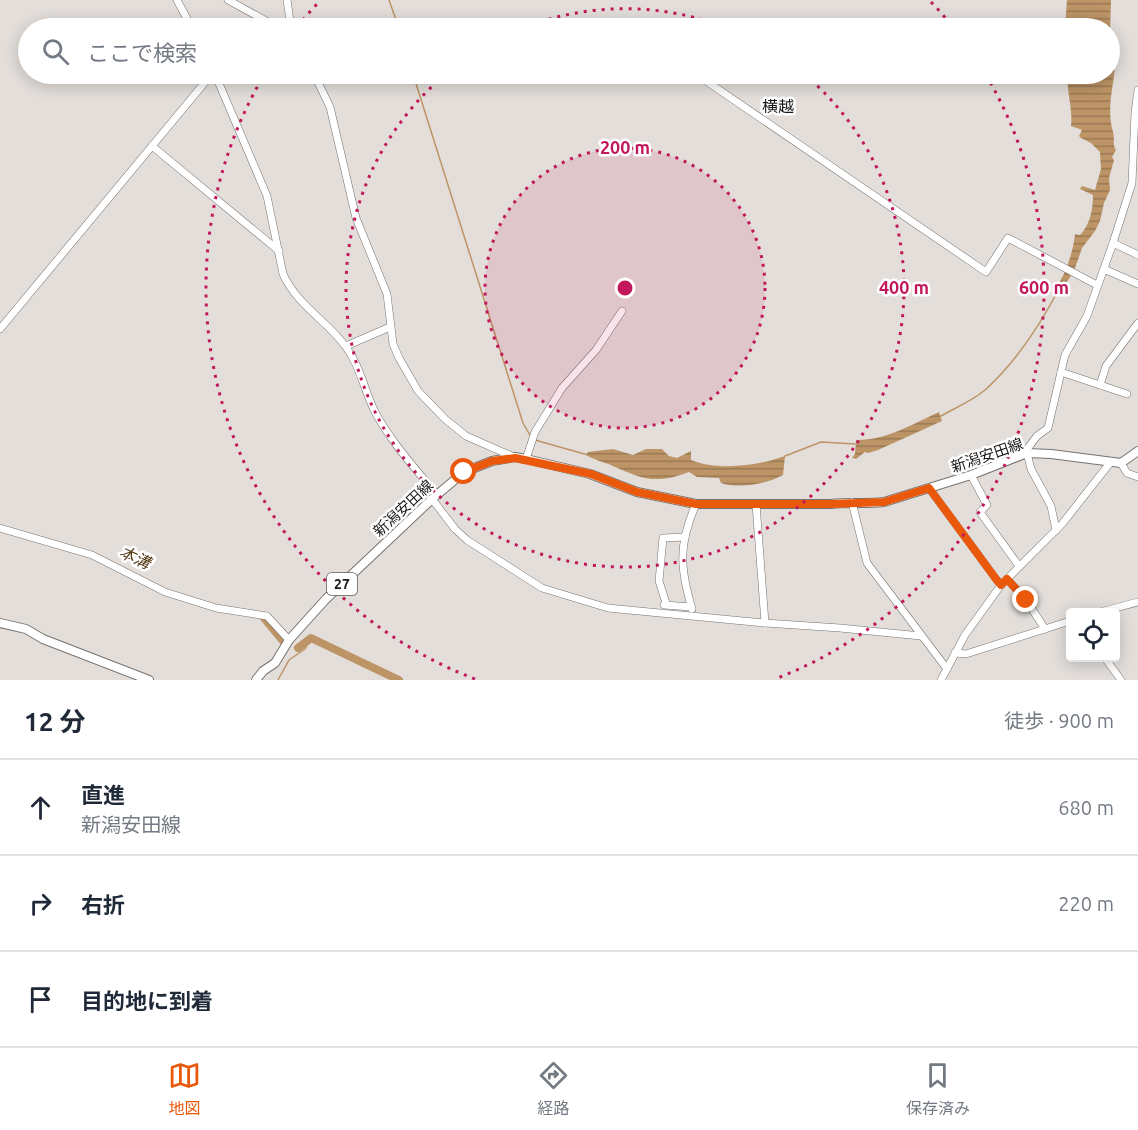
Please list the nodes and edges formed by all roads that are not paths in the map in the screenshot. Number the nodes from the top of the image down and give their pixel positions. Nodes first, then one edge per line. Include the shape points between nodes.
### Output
1 (177, 0) edge
2 (228, 0) edge
3 (287, 0) edge
4 (187, 18) edge
5 (261, 18) edge
6 (289, 18) edge
7 (204, 84) edge
8 (220, 84) edge
9 (319, 84) edge
10 (711, 84) edge
11 (1138, 90) edge
12 (152, 146) junction
13 (1136, 170) edge
14 (1113, 243) junction
15 (279, 251) junction
16 (1138, 255) edge
17 (1104, 269) junction
18 (1138, 284) edge
19 (1097, 285) junction
20 (622, 311) dead end
21 (1138, 323) edge
22 (390, 327) junction
23 (0, 329) edge
24 (346, 346) junction
25 (1061, 372) junction
26 (1100, 385) junction
27 (1127, 394) dead end
28 (1138, 451) edge
29 (1027, 453) junction
30 (515, 458) junction
31 (526, 459) junction
32 (1110, 463) junction
33 (1121, 463) junction
34 (971, 475) junction
35 (1138, 477) edge
36 (929, 488) junction
37 (434, 497) junction
38 (852, 502) junction
39 (696, 504) junction
40 (756, 504) junction
41 (0, 528) edge
42 (1056, 530) junction
43 (685, 537) junction
44 (1019, 566) junction
45 (1007, 579) junction
46 (1001, 585) junction
47 (1138, 602) edge
48 (691, 607) junction
49 (1115, 608) edge
50 (693, 616) junction
51 (0, 623) edge
52 (765, 623) junction
53 (1066, 623) edge
54 (1045, 629) junction
55 (921, 636) junction
56 (289, 640) junction
57 (955, 653) junction
58 (1108, 662) edge
59 (947, 669) junction
60 (149, 680) edge
61 (256, 680) edge
62 (941, 680) edge
63 (1121, 680) edge

1 - 4 street
2 - 5 street
3 - 6 street
7 - 12 street
8 - 15 street via 267,196
9 - 22 street via 330,107 356,218 387,294
10 - 19 street via 986,272 1008,238
11 - 13 street
12 - 15 street
12 - 23 street
13 - 14 street
14 - 16 street
14 - 17 street
15 - 24 street via 288,285
17 - 18 street
17 - 19 street
19 - 25 street
20 - 31 street via 596,350 562,388 535,432
21 - 26 street via 1106,366
22 - 24 street
22 - 30 street via 399,358 424,398 466,436
24 - 37 street via 383,427
25 - 26 street
25 - 29 street via 1048,428 1036,436
26 - 27 street
28 - 33 main road
29 - 32 main road, 新潟安田線 / 27
29 - 34 main road, 新潟安田線 / 27
29 - 42 street via 1031,469 1052,507
30 - 31 main road, 新潟安田線 / 27
30 - 37 main road, 新潟安田線 / 27 via 492,461 464,472
31 - 39 main road, 新潟安田線 / 27 via 591,474 637,492
32 - 33 main road, 新潟安田線 / 27
32 - 42 street
33 - 35 street via 1127,473
34 - 36 main road, 新潟安田線 / 27
34 - 44 street via 987,506 980,512
36 - 38 main road, 新潟安田線 / 27 via 884,502
36 - 46 street
37 - 50 street via 467,540 542,588 608,608
37 - 56 main road, 新潟安田線 / 27 via 326,599
38 - 40 main road, 新潟安田線 / 27
38 - 55 street via 867,563
39 - 40 main road, 新潟安田線 / 27
39 - 43 street
40 - 52 street
41 - 56 street via 92,555 165,592 216,608 267,616
42 - 44 street
43 - 48 street via 683,578
43 - 48 street via 663,538 659,581 664,605
44 - 45 street
45 - 46 street
45 - 54 street
46 - 57 street
47 - 49 street
48 - 50 street
50 - 52 street
51 - 60 main road via 26,629
52 - 55 street
53 - 54 street
54 - 57 street via 966,654
55 - 59 street
56 - 61 main road, 新潟安田線 / 27 via 275,663
57 - 59 street
58 - 63 street
59 - 62 street

